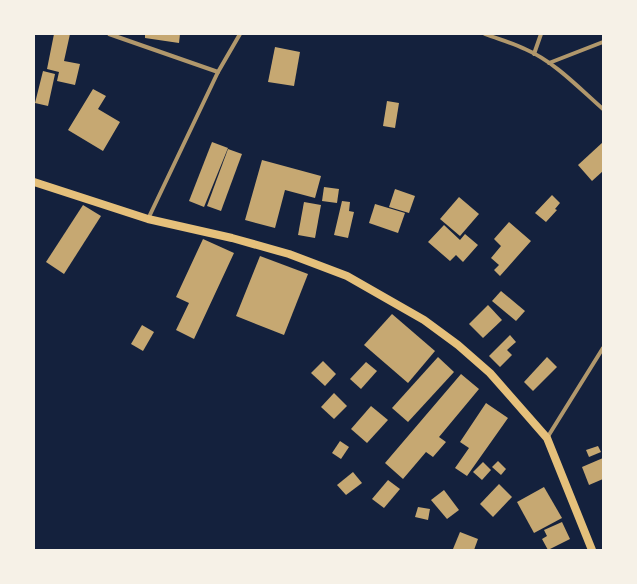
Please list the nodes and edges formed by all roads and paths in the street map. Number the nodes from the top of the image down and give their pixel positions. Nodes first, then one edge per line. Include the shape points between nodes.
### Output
1 (109, 34) edge
2 (240, 34) edge
3 (485, 34) edge
4 (541, 34) edge
5 (603, 42) edge
6 (534, 54) junction
7 (549, 63) junction
8 (218, 72) junction
9 (603, 109) edge
10 (34, 182) edge
11 (148, 220) junction
12 (603, 348) edge
13 (547, 438) junction
14 (592, 550) edge

1 - 8 street
2 - 8 street
3 - 6 street
4 - 6 street
5 - 7 street
6 - 7 street
7 - 9 street
8 - 11 street
10 - 11 main road
11 - 13 main road via 232,238 289,254 347,276 386,297 424,320 484,368
12 - 13 street
13 - 14 main road

